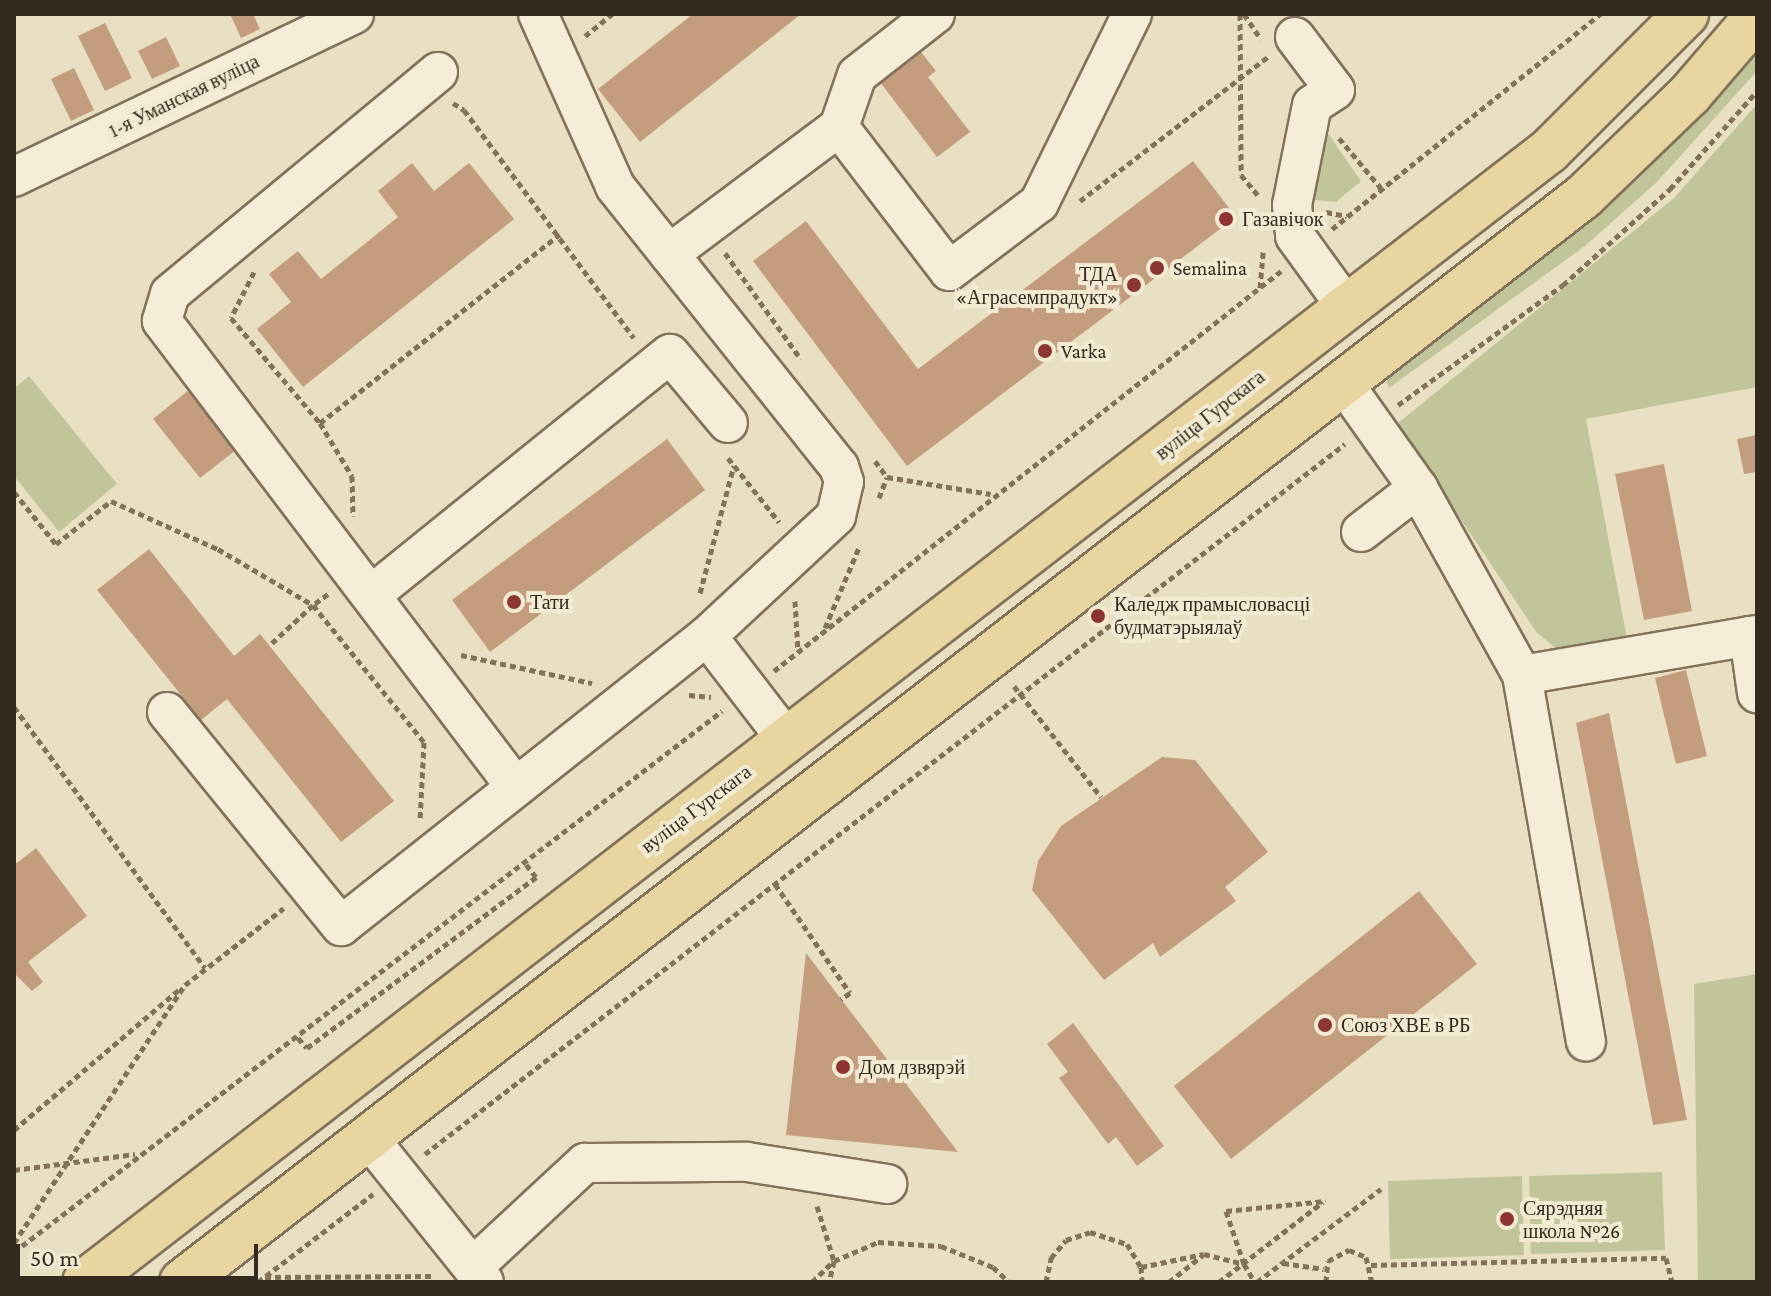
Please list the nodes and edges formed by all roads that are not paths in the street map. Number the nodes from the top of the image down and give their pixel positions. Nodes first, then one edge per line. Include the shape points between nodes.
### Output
1 (354, 14) edge
2 (935, 14) edge
3 (1132, 14) edge
4 (1686, 14) edge
5 (1757, 16) edge
6 (550, 19) edge
7 (1650, 33) edge
8 (1295, 37) dead end
9 (440, 88) road end
10 (839, 127) junction
11 (14, 177) edge
12 (669, 254) junction
13 (1348, 309) junction
14 (1309, 339) junction
15 (1384, 354) junction
16 (1344, 384) junction
17 (726, 439) road end
18 (1418, 488) junction
19 (1361, 532) dead end
20 (364, 585) junction
21 (1753, 635) edge
22 (707, 636) junction
23 (1522, 675) junction
24 (1757, 693) edge
25 (167, 712) dead end
26 (787, 740) junction
27 (515, 786) junction
28 (784, 813) junction
29 (1586, 1041) dead end
30 (331, 1090) junction
31 (367, 1136) junction
32 (887, 1184) dead end
33 (467, 1275) edge
34 (85, 1282) edge
35 (182, 1282) edge

1 - 11 street, 1-я Уманская вуліца
2 - 10 street via 857,75
3 - 10 street via 1039,203 949,271
4 - 7 main road, вуліца Гурскага
5 - 15 main road via 1690,94 1584,196
6 - 12 street via 615,186
7 - 13 main road, вуліца Гурскага via 1549,151
8 - 13 street via 1335,90 1312,105 1292,205 1295,236
9 - 20 street via 170,294 162,321
10 - 12 street
12 - 22 street via 839,467 844,482 836,516 825,530
13 - 14 main road, вуліца Гурскага
13 - 15 main road
14 - 16 main road
14 - 26 main road, вуліца Гурскага
15 - 16 main road
16 - 18 street
16 - 28 main road
17 - 20 street via 670,354
18 - 19 street
18 - 23 street
20 - 27 street
21 - 23 street
21 - 24 street
22 - 26 street via 743,695
22 - 27 street
23 - 29 street
25 - 27 street via 341,926
26 - 28 main road via 793,786
26 - 30 main road, вуліца Гурскага
28 - 31 main road
30 - 31 main road
30 - 34 main road, вуліца Гурскага
31 - 33 street
31 - 35 main road
32 - 33 street via 747,1162 585,1163

